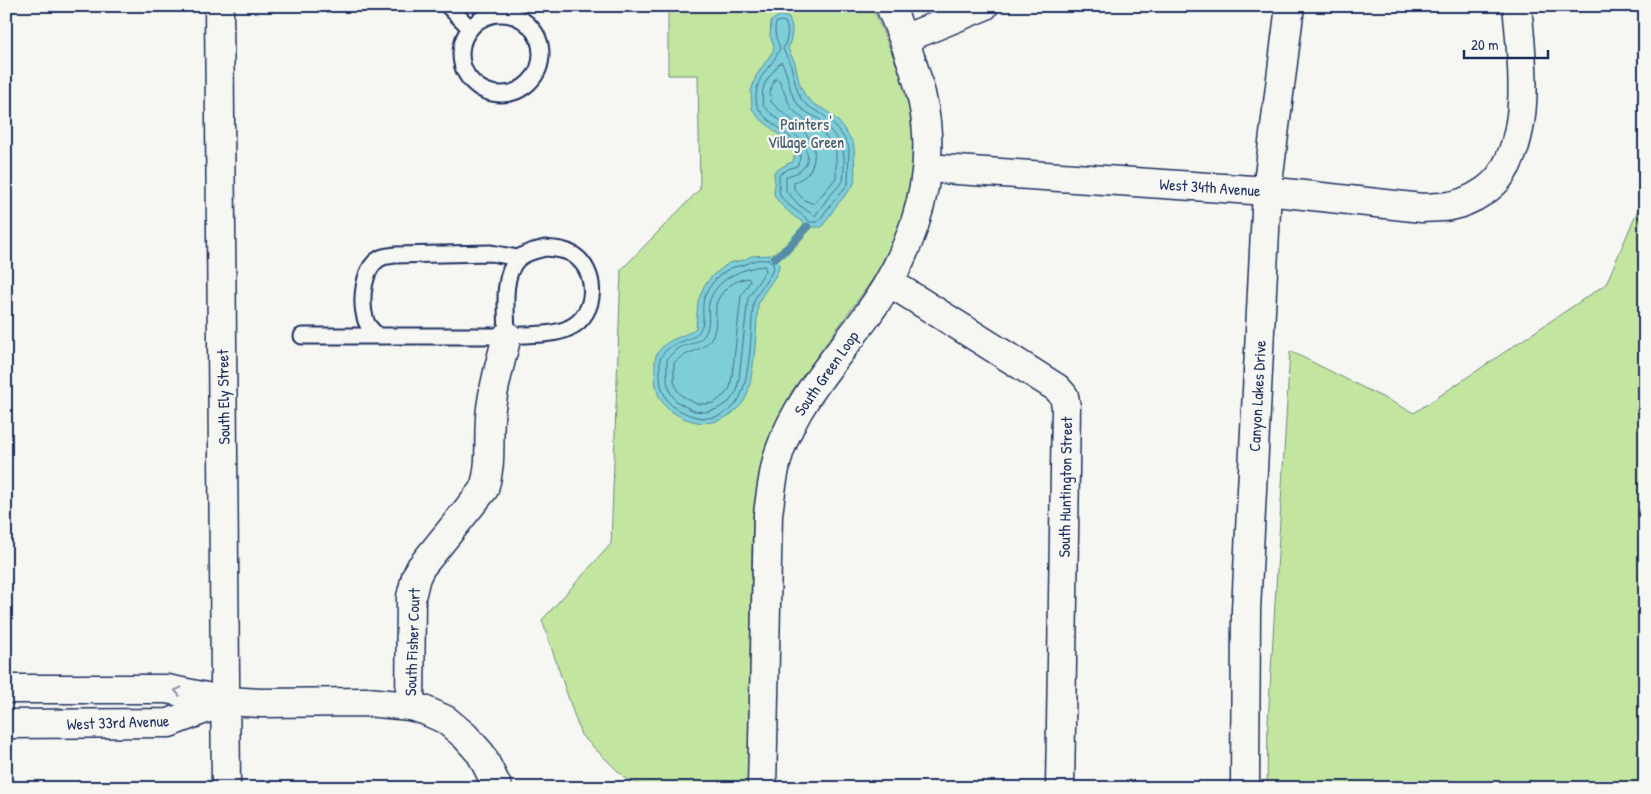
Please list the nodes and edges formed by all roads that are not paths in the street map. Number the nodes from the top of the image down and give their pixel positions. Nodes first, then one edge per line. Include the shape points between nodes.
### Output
1 (219, 6) edge
2 (448, 6) edge
3 (890, 6) edge
4 (984, 6) edge
5 (1290, 6) edge
6 (1517, 6) edge
7 (470, 28) junction
8 (904, 39) junction
9 (927, 168) junction
10 (1267, 191) junction
11 (518, 258) junction
12 (889, 282) junction
13 (302, 336) dead end
14 (378, 336) junction
15 (507, 336) junction
16 (6, 688) edge
17 (226, 702) junction
18 (410, 706) junction
19 (6, 724) edge
20 (226, 788) edge
21 (498, 788) edge
22 (762, 788) edge
23 (1060, 788) edge
24 (1244, 788) edge

1 - 17 street, South Ely Street
2 - 7 lane
3 - 8 street, South Green Loop
4 - 8 street
5 - 10 street, Canyon Lakes Drive
6 - 10 street, West 34th Avenue via 1522,71 1520,122 1508,163 1488,188 1462,203 1422,208
7 - 7 lane via 492,14 519,17 538,36 542,49 536,75 515,92 489,92 478,86 468,77 461,52
8 - 9 street, South Green Loop via 926,121
9 - 10 street, West 34th Avenue
9 - 12 street, South Green Loop via 921,204
10 - 24 street, Canyon Lakes Drive via 1246,610
11 - 14 lane via 491,253 382,257 369,271 364,285 366,322
11 - 15 lane via 507,280
11 - 15 lane via 546,248 560,249 573,255 584,265 592,293 589,307 570,328
12 - 22 street, South Green Loop via 867,316 818,378 780,451 768,514
12 - 23 street, South Huntington Street via 1057,388 1064,396
13 - 14 lane
14 - 15 lane
15 - 18 street, South Fisher Court via 490,410 490,459 484,489 421,567 412,588
17 -> 16 street, West 33rd Avenue via 167,689
17 - 18 street, West 33rd Avenue via 368,702
17 - 19 street, West 33rd Avenue via 169,723
17 - 20 street, South Ely Street
18 - 21 street via 446,720 465,736 481,754

